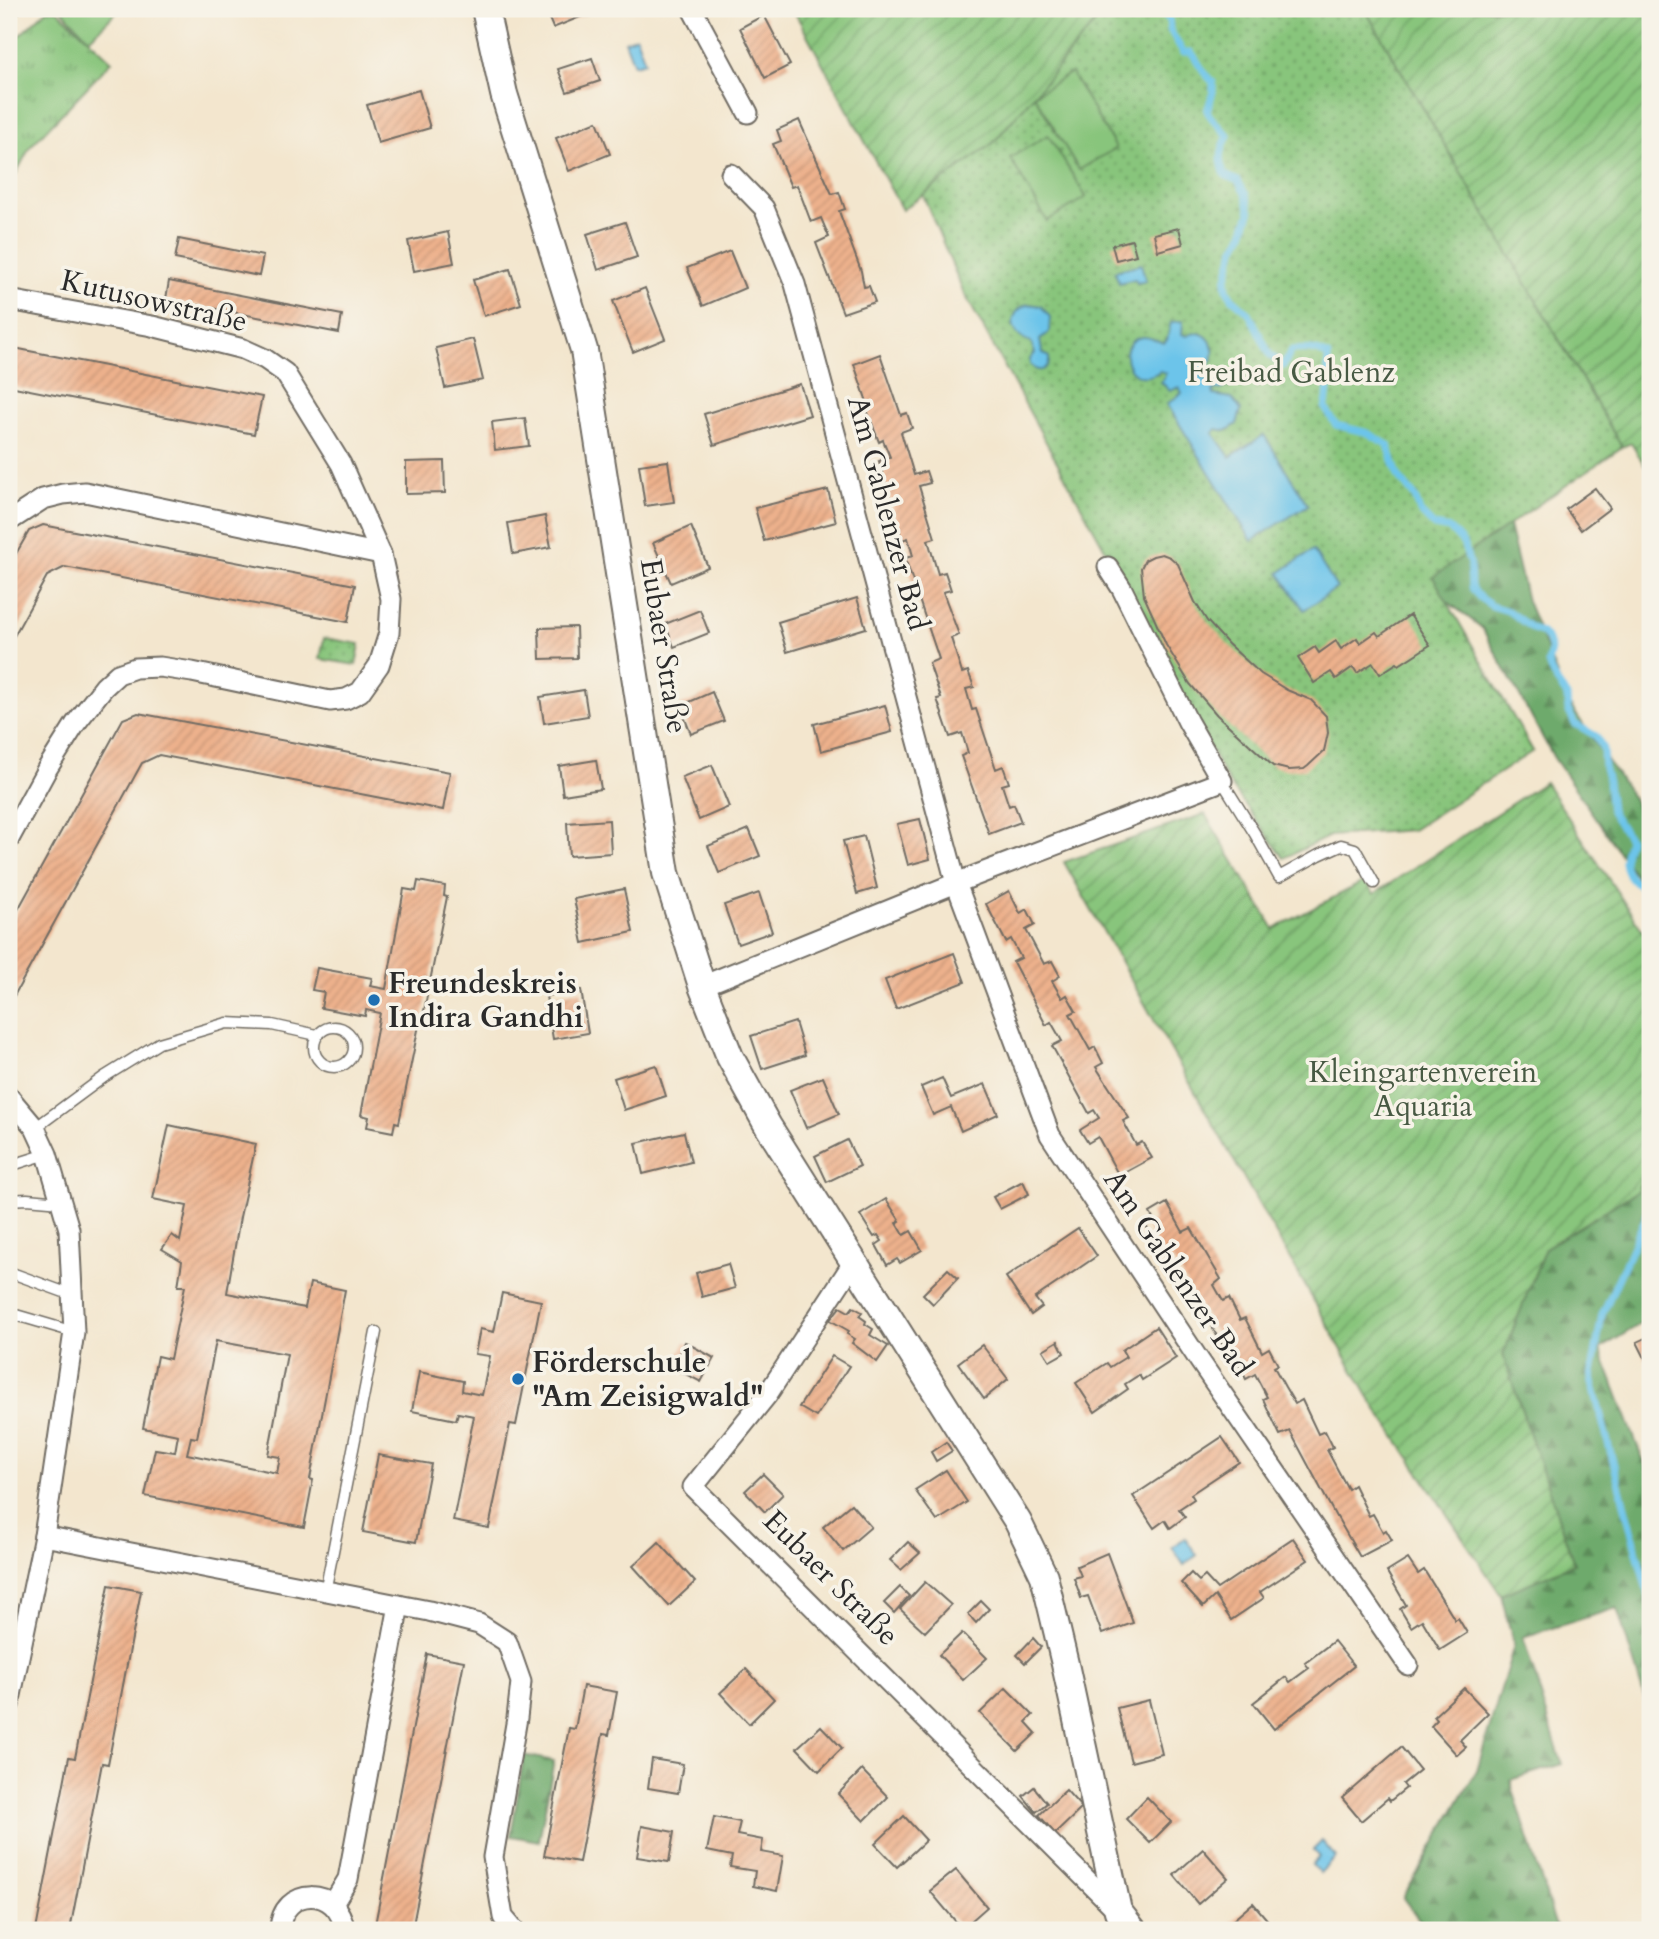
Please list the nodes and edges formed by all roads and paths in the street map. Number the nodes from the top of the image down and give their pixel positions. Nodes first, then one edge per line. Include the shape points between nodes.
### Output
1 (485, 9) edge
2 (692, 9) edge
3 (748, 113) dead end
4 (730, 174) dead end
5 (9, 300) edge
6 (9, 521) edge
7 (381, 554) junction
8 (1108, 567) dead end
9 (1222, 781) junction
10 (9, 839) edge
11 (957, 883) junction
12 (1374, 883) dead end
13 (702, 986) junction
14 (317, 1035) junction
15 (9, 1097) edge
16 (35, 1128) junction
17 (47, 1154) junction
18 (9, 1166) edge
19 (9, 1200) edge
20 (61, 1202) junction
21 (853, 1263) junction
22 (9, 1272) edge
23 (72, 1295) junction
24 (9, 1314) edge
25 (74, 1332) junction
26 (376, 1332) dead end
27 (44, 1536) junction
28 (325, 1592) junction
29 (399, 1605) junction
30 (1408, 1665) dead end
31 (9, 1705) edge
32 (333, 1904) junction
33 (1125, 1921) edge
34 (280, 1930) edge
35 (344, 1930) edge
36 (514, 1930) edge

1 - 13 street, Eubaer Straße via 504,94 584,350 666,873
2 - 3 street
4 - 11 street, Am Gablenzer Bad via 764,208 795,284
5 - 7 street, Kutusowstraße via 152,326 265,359 285,373 341,464
6 - 7 street via 43,499 85,492
7 - 10 street, Kutusowstraße via 391,599 389,633 379,665 360,692 330,701 160,667 117,674 76,723
8 - 9 street
9 - 11 street
9 - 12 lane via 1279,877 1341,845 1356,849
11 - 13 street
11 - 30 street, Am Gablenzer Bad via 1050,1135
13 - 21 street, Eubaer Straße via 730,1057
14 - 14 lane via 314,1048 325,1065 338,1067 353,1054 353,1041 346,1031 328,1027
14 - 16 lane via 272,1025 227,1023 159,1043
15 - 16 street
16 - 17 street
17 - 18 lane
17 - 20 street
19 - 20 lane
20 - 23 street via 69,1229
21 - 33 street, Eubaer Straße via 1018,1522 1044,1576
21 - 33 street, Eubaer Straße via 767,1395 693,1487
22 - 23 lane
23 - 25 street
24 - 25 lane
25 - 27 street
26 - 28 lane
27 - 28 street
27 - 31 street
28 - 29 street
29 - 32 street via 348,1879
29 - 36 street via 479,1624 507,1642 521,1682 493,1857 503,1917
32 - 34 street via 314,1896 294,1901 282,1917
32 - 35 street

